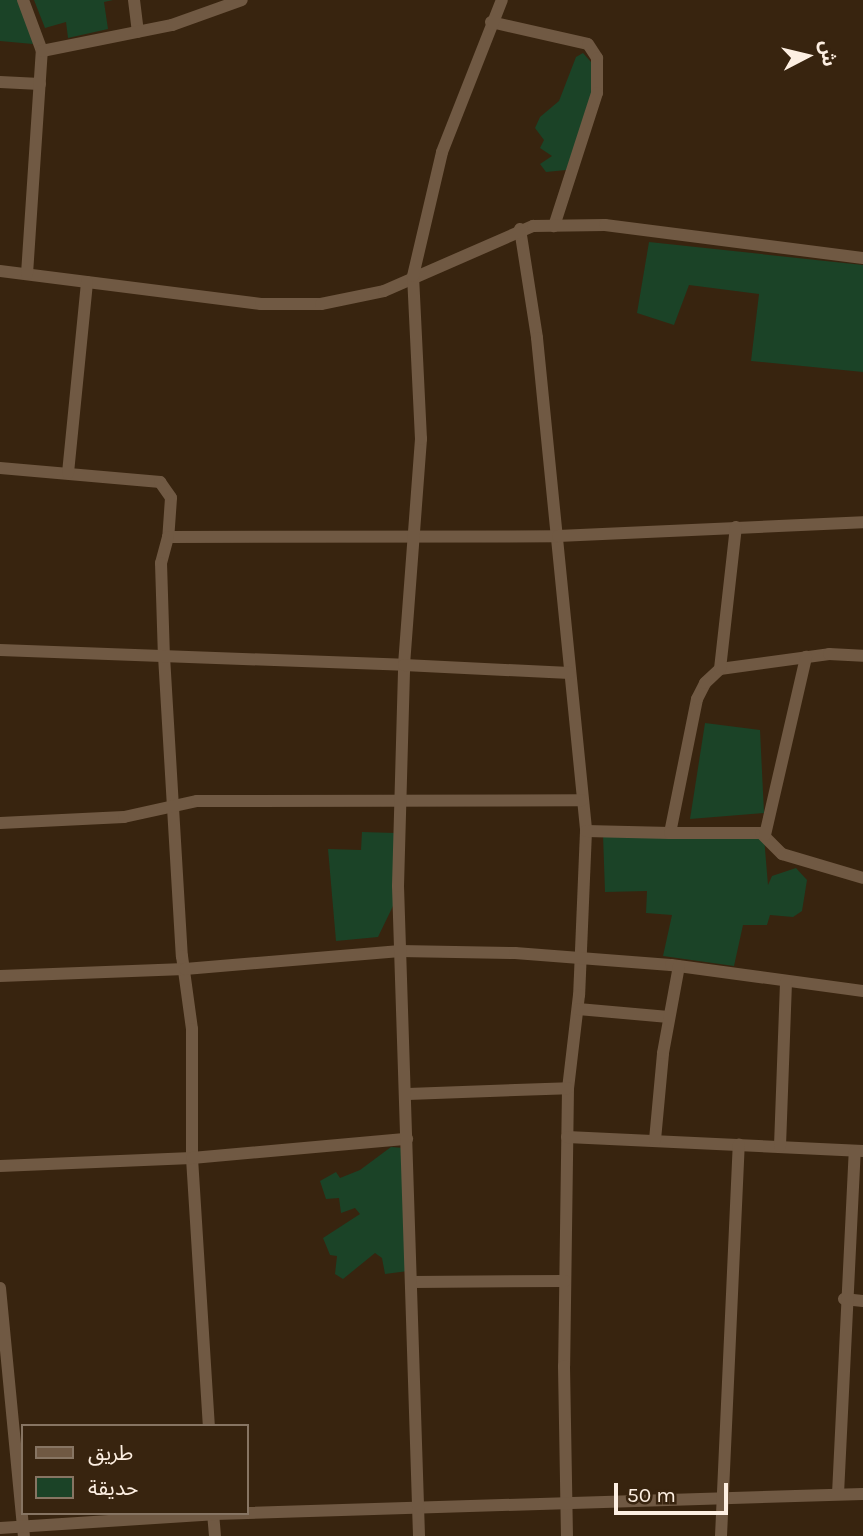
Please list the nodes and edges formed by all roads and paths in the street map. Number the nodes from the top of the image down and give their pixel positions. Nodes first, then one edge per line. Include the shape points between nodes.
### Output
1 (23, 0) edge
2 (134, 0) edge
3 (242, 0) edge
4 (502, 0) edge
5 (491, 22) junction
6 (138, 32) junction
7 (42, 51) junction
8 (0, 82) edge
9 (40, 84) junction
10 (554, 226) junction
11 (520, 229) junction
12 (863, 258) edge
13 (0, 271) edge
14 (27, 274) junction
15 (414, 276) junction
16 (87, 282) junction
17 (0, 468) edge
18 (68, 473) junction
19 (863, 522) edge
20 (736, 527) junction
21 (558, 536) junction
22 (168, 537) junction
23 (414, 539) junction
24 (0, 650) edge
25 (164, 656) junction
26 (863, 656) edge
27 (806, 657) junction
28 (404, 665) junction
29 (720, 669) junction
30 (570, 673) junction
31 (398, 799) junction
32 (582, 800) junction
33 (172, 809) junction
34 (0, 823) edge
35 (586, 831) junction
36 (670, 833) junction
37 (765, 835) junction
38 (863, 878) edge
39 (400, 951) junction
40 (582, 957) junction
41 (679, 966) junction
42 (185, 969) junction
43 (0, 976) edge
44 (786, 982) junction
45 (863, 991) edge
46 (578, 1009) junction
47 (669, 1017) junction
48 (568, 1088) junction
49 (408, 1094) junction
50 (567, 1137) junction
51 (407, 1139) junction
52 (656, 1140) junction
53 (740, 1144) junction
54 (780, 1146) junction
55 (859, 1151) edge
56 (192, 1158) junction
57 (0, 1166) edge
58 (565, 1281) junction
59 (412, 1282) junction
60 (0, 1288) edge
61 (844, 1298) junction
62 (863, 1301) edge
63 (209, 1424) edge
64 (838, 1494) junction
65 (863, 1494) edge
66 (723, 1497) junction
67 (567, 1504) junction
68 (418, 1509) junction
69 (21, 1510) edge
70 (248, 1513) edge
71 (203, 1515) edge
72 (214, 1515) edge
73 (0, 1528) edge
74 (23, 1531) edge
75 (215, 1536) edge
76 (419, 1536) edge
77 (567, 1536) edge
78 (721, 1536) edge

1 - 7 street
2 - 6 street
3 - 6 street via 223,10
4 - 5 street
5 - 10 street via 588,44 597,58 597,93
5 - 15 street via 432,185
6 - 7 street
7 - 9 street
8 - 9 street
9 - 14 street
10 - 11 street
10 - 12 street via 605,225 685,233
11 - 15 street
11 - 21 street
13 - 14 street
14 - 16 street
15 - 16 street via 384,291 321,304 261,304
15 - 23 street via 421,439
16 - 18 street
17 - 18 street
18 - 22 street via 160,482 171,498
19 - 20 street
20 - 21 street
20 - 29 street
21 - 23 street
21 - 30 street
22 - 23 street
22 - 25 street via 161,563
23 - 28 street
24 - 25 street
25 - 28 street
25 - 33 street
26 - 27 street
27 - 29 street
27 - 37 street
28 - 30 street
28 - 31 street
29 - 36 street via 697,699
30 - 32 street
31 - 32 street
31 - 33 street via 197,800
31 - 39 street
32 - 35 street
33 - 34 street via 124,817
33 - 42 street
35 - 36 street
35 - 40 street
36 - 37 street
37 - 38 street via 791,858
39 - 40 street
39 - 42 street
39 - 49 street
40 - 41 street
40 - 46 street
41 - 44 street
41 - 47 street
42 - 43 street
42 - 56 street via 192,1029
44 - 45 street
44 - 54 street
46 - 47 street
46 - 48 street
47 - 52 street
48 - 49 street
48 - 50 street
49 - 51 street
50 - 52 street
50 - 58 street
51 - 56 street
51 - 59 street
52 - 53 street
53 - 54 street
53 - 66 street
54 - 55 street
55 - 61 street
56 - 57 street
56 - 63 street
58 - 59 street
58 - 67 street
59 - 68 street
60 - 69 street
61 - 62 street
61 - 64 street
64 - 65 street
64 - 66 street
66 - 67 street
66 - 78 street
67 - 68 street
67 - 77 street
68 - 70 street
68 - 76 street
71 - 74 street
72 - 75 street
73 - 74 street

